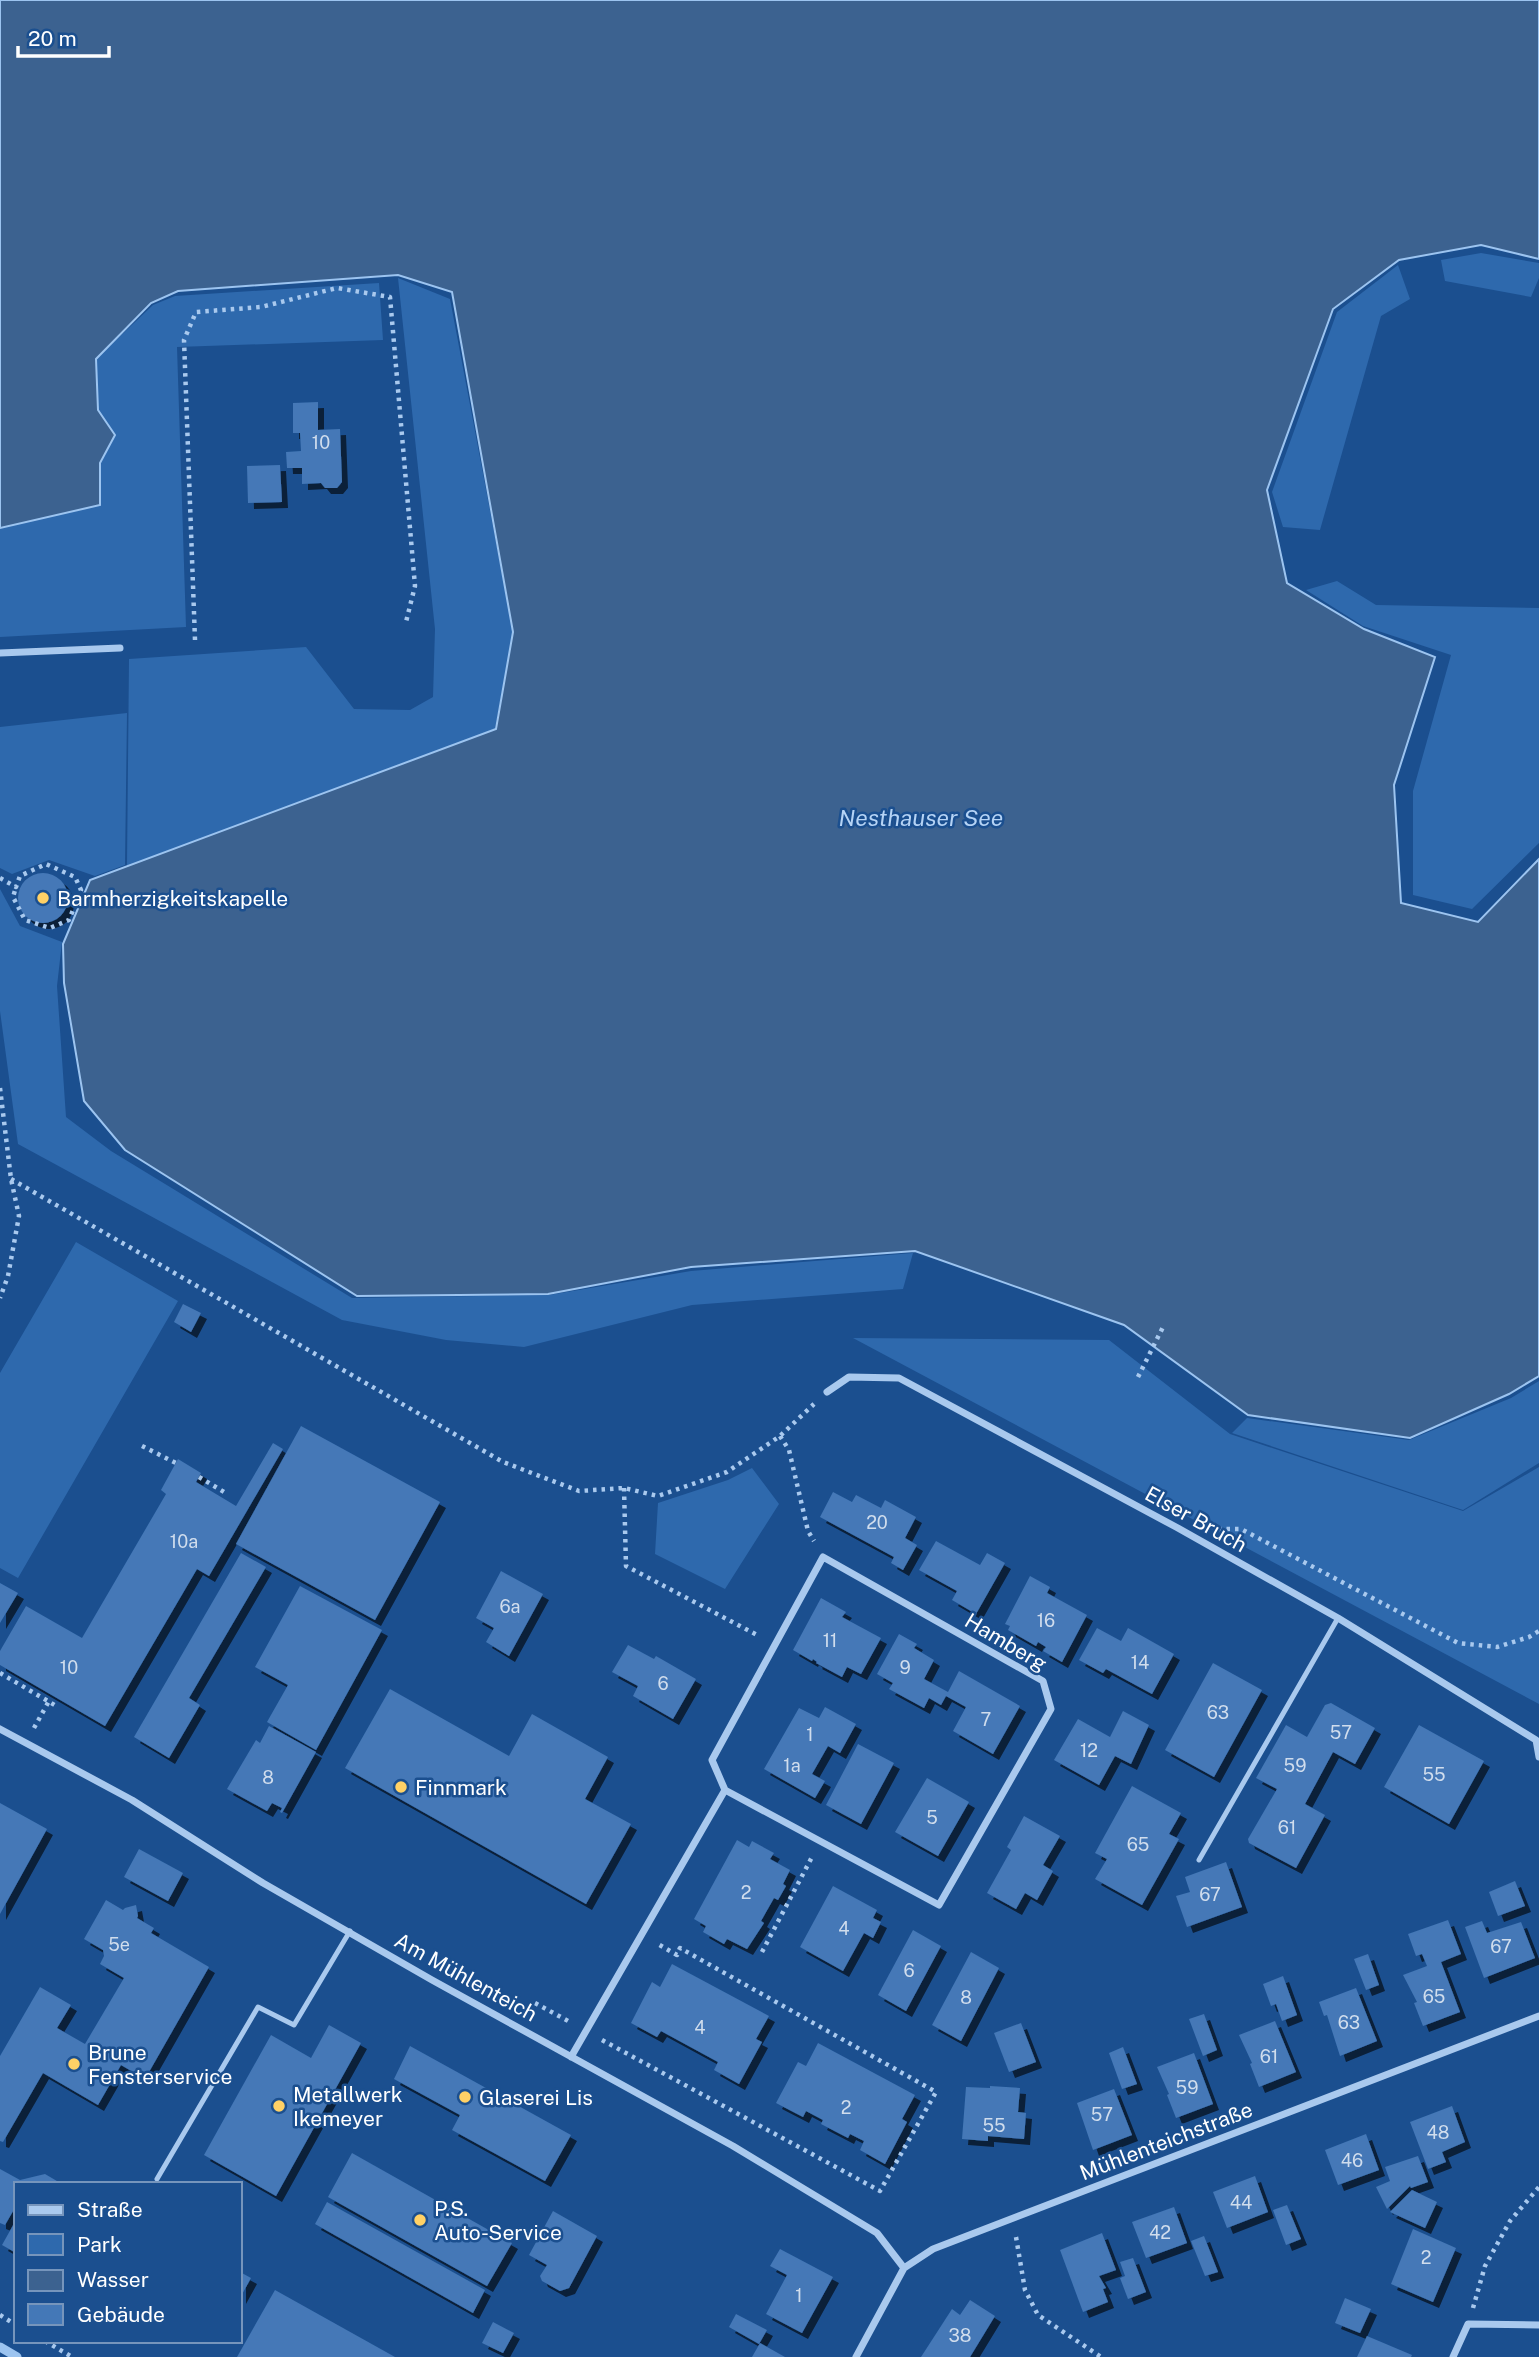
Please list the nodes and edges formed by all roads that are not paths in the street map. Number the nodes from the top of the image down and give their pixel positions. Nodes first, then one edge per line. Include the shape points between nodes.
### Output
1 (120, 648) dead end
2 (0, 653) edge
3 (827, 1392) road end
4 (1338, 1618) junction
5 (0, 1729) edge
6 (1537, 1739) edge
7 (1539, 1757) edge
8 (725, 1790) junction
9 (1199, 1860) dead end
10 (350, 1931) junction
11 (1539, 2017) edge
12 (571, 2057) junction
13 (157, 2179) dead end
14 (904, 2268) junction
15 (1539, 2325) edge
16 (856, 2357) edge
17 (1453, 2357) edge

1 - 2 street
3 - 4 street, Elser Bruch via 849,1377 899,1378
4 - 6 street, Elser Bruch
4 - 9 lane
5 - 10 street, Am Mühlenteich via 132,1800 263,1883
6 - 7 street, Elser Bruch
8 - 8 street, Hamberg via 712,1760 823,1557 1042,1681 1051,1709 939,1905
8 - 12 street
10 - 12 street, Am Mühlenteich
10 - 13 lane via 294,2025 258,2007
11 - 14 street, Mühlenteichstraße via 933,2249
12 - 14 street, Am Mühlenteich via 733,2146 877,2233
14 - 16 street, Mühlenteichstraße
15 - 17 street via 1468,2324

